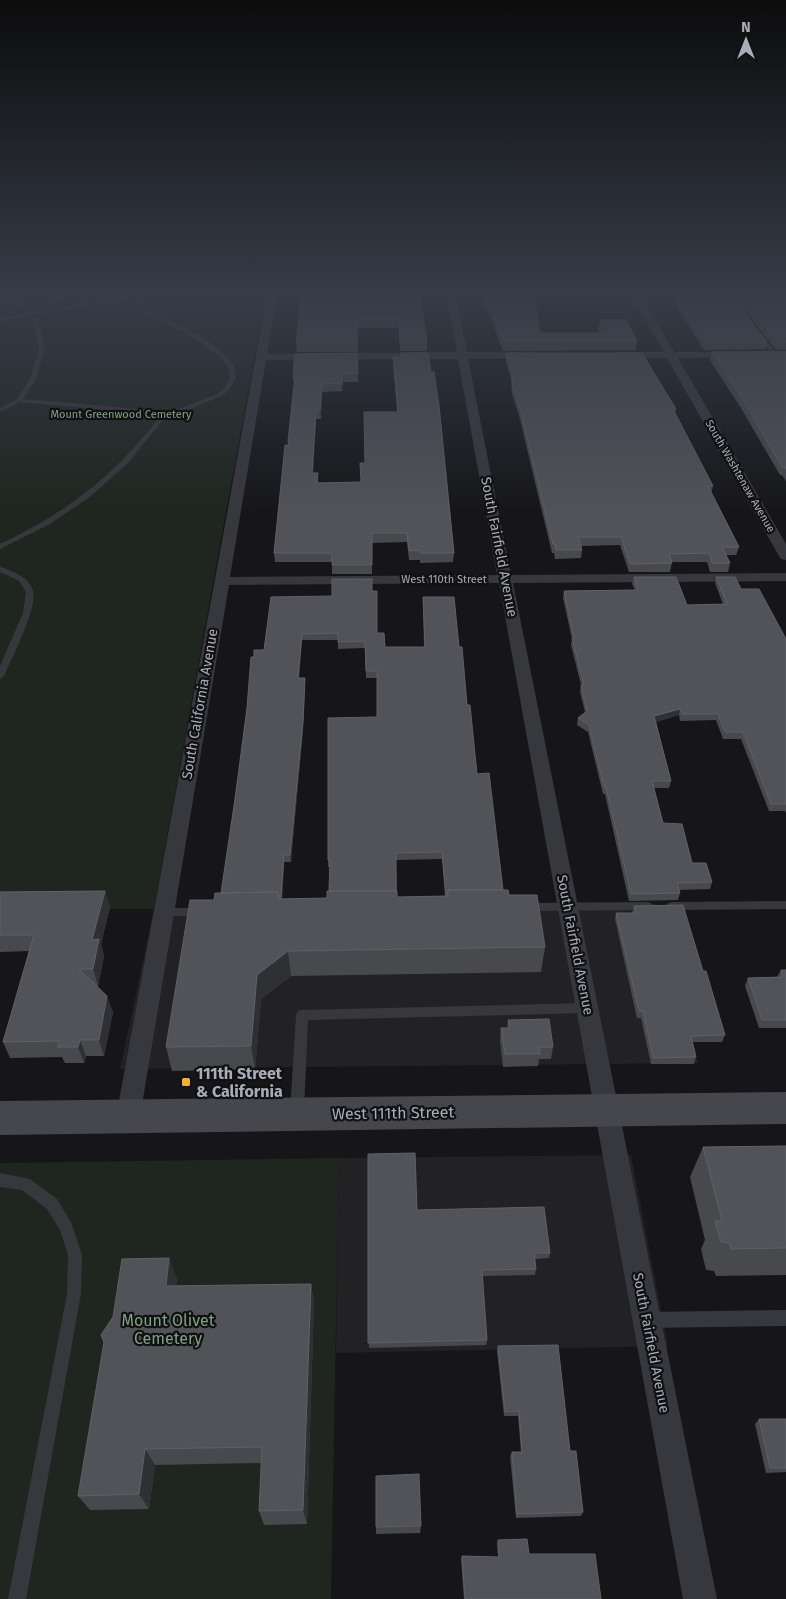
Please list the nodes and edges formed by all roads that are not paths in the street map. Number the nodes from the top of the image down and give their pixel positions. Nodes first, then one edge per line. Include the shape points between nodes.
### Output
1 (37, 366) edge
2 (228, 366) edge
3 (260, 366) edge
4 (465, 366) edge
5 (677, 366) edge
6 (19, 400) junction
7 (0, 410) edge
8 (170, 414) junction
9 (0, 547) edge
10 (786, 556) edge
11 (0, 569) edge
12 (786, 577) edge
13 (505, 579) junction
14 (222, 581) junction
15 (0, 676) edge
16 (786, 905) edge
17 (515, 907) edge
18 (567, 907) junction
19 (163, 912) junction
20 (208, 912) edge
21 (587, 1008) junction
22 (786, 1108) edge
23 (606, 1110) junction
24 (297, 1114) junction
25 (128, 1117) junction
26 (0, 1118) edge
27 (0, 1180) edge
28 (786, 1318) edge
29 (646, 1320) junction
30 (17, 1599) edge
31 (700, 1599) edge

1 - 6 lane via 33,379
2 - 8 lane via 234,376 225,391
3 - 14 street, South California Avenue
4 - 13 street, South Fairfield Avenue
5 - 10 street, South Washtenaw Avenue
6 - 7 lane
6 - 8 lane
8 - 9 lane via 160,420 102,486 78,505
11 - 15 lane via 22,579 30,592 27,613
12 - 13 street, West 110th Street
13 - 14 street, West 110th Street
13 - 18 street, South Fairfield Avenue
14 - 19 street, South California Avenue
16 - 18 lane
17 - 18 lane
18 - 21 street, South Fairfield Avenue
19 - 20 lane
19 - 25 street, South California Avenue
21 - 23 street, South Fairfield Avenue
21 - 24 lane via 302,1015
22 - 23 main road, West 111th Street
23 - 24 main road, West 111th Street
23 - 29 street, South Fairfield Avenue
24 - 25 main road, West 111th Street
25 - 26 main road, West 111th Street
27 - 30 lane via 25,1184 52,1204 66,1227 75,1255 74,1294
28 - 29 lane
29 - 31 street, South Fairfield Avenue

